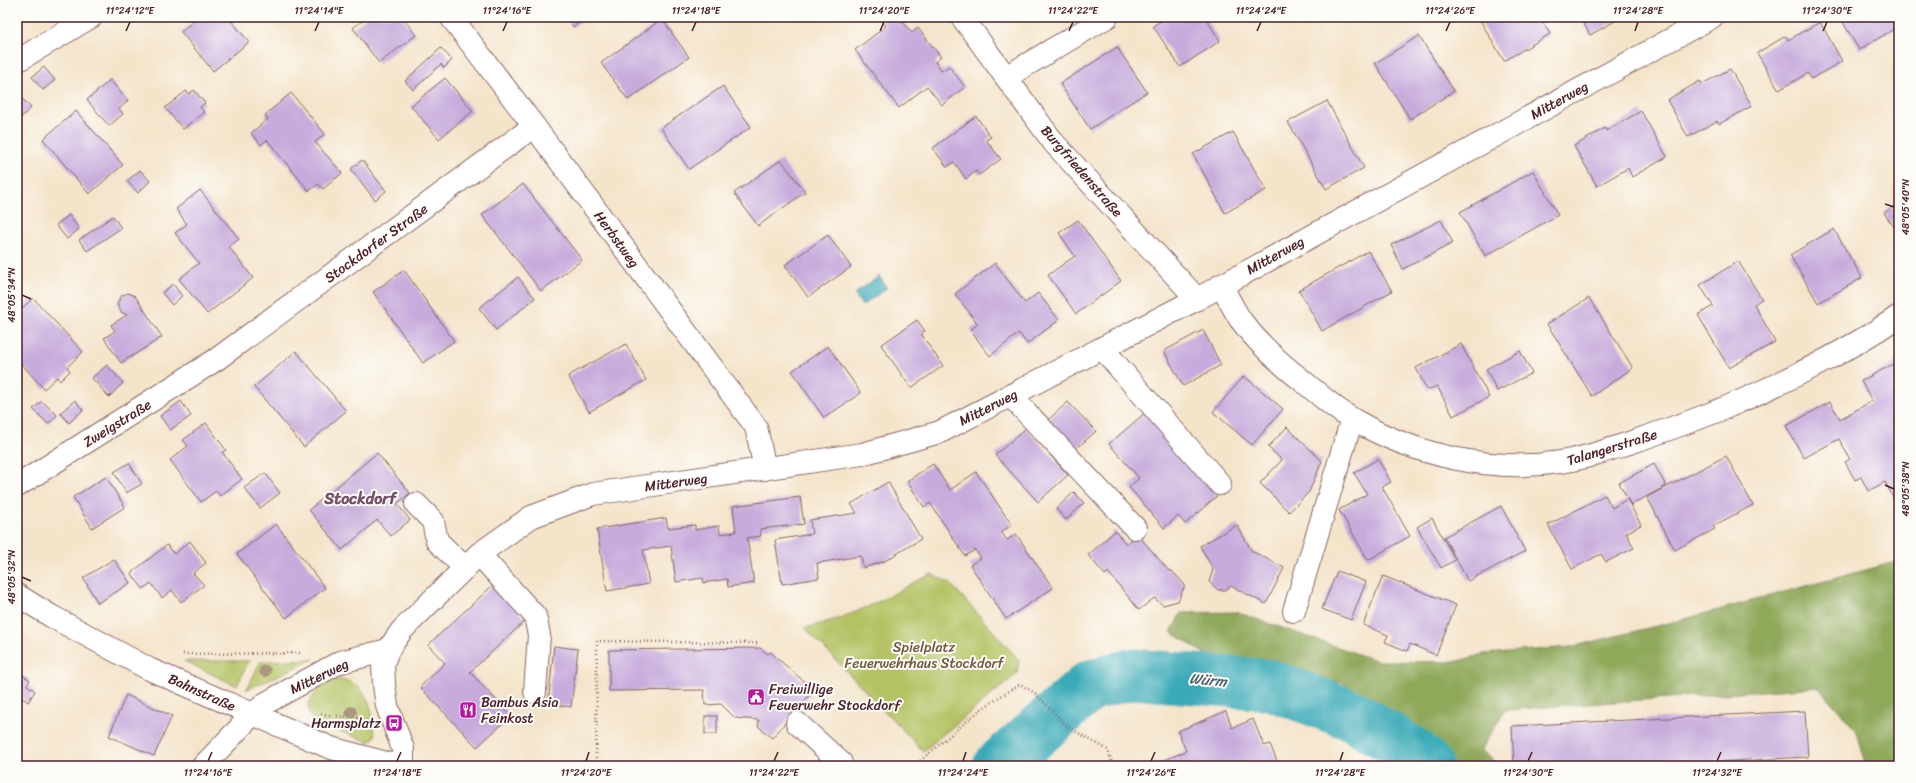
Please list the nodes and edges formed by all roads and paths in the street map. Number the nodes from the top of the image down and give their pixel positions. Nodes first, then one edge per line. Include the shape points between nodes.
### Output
1 (91, 17) edge
2 (451, 17) edge
3 (962, 17) edge
4 (1106, 17) edge
5 (1712, 17) edge
6 (17, 62) edge
7 (1006, 77) junction
8 (534, 126) junction
9 (1220, 285) junction
10 (1197, 299) junction
11 (1899, 316) edge
12 (1102, 348) junction
13 (217, 359) joint
14 (1010, 395) junction
15 (1352, 419) junction
16 (765, 469) junction
17 (1220, 484) dead end
18 (17, 486) edge
19 (416, 504) dead end
20 (1135, 528) dead end
21 (472, 561) junction
22 (17, 595) edge
23 (1294, 611) dead end
24 (758, 643) dead end
25 (388, 650) junction
26 (304, 653) dead end
27 (149, 669) junction
28 (535, 692) dead end
29 (316, 713) dead end
30 (252, 714) junction
31 (394, 723) junction
32 (797, 723) dead end
33 (203, 766) edge
34 (398, 766) edge
35 (403, 766) edge
36 (596, 766) edge
37 (838, 766) edge
38 (914, 766) edge
39 (1113, 766) edge

1 - 6 street
2 - 8 street, Herbstweg
3 - 7 street, Burgfriedenstraße
4 - 7 street
5 - 9 street, Mitterweg
7 - 10 street, Burgfriedenstraße via 1054,143
8 - 13 street, Stockdorfer Straße
8 - 16 street, Herbstweg via 756,427
9 - 10 street, Mitterweg
9 - 15 street, Talangerstraße via 1241,320 1263,345 1289,370
10 - 12 street, Mitterweg
11 - 15 street, Talangerstraße via 1862,341 1772,388 1694,421 1602,452 1560,462 1521,465 1471,462 1427,452 1389,438
12 - 14 street, Mitterweg
12 - 17 street
13 - 18 street, Zweigstraße
14 - 16 street, Mitterweg via 940,432 862,454
14 - 20 street
15 - 23 street
16 - 21 street, Mitterweg via 593,494 531,517
19 - 21 street via 433,521 437,541
21 - 25 street, Mitterweg via 402,630
21 - 28 street via 535,616 539,635
22 - 27 street, Bahnstraße
24 - 36 path via 597,641
25 - 30 street, Mitterweg via 340,662 266,703
25 - 31 street via 383,664 384,685 387,706
26 - 27 path via 172,655
27 - 30 street, Bahnstraße
29 - 31 path
30 - 33 street, Mitterweg
30 - 34 street, Bahnstraße via 331,748
31 - 35 street via 403,749
32 - 37 street via 840,763
38 - 39 path via 980,710 1020,684 1035,693 1068,727 1108,750

